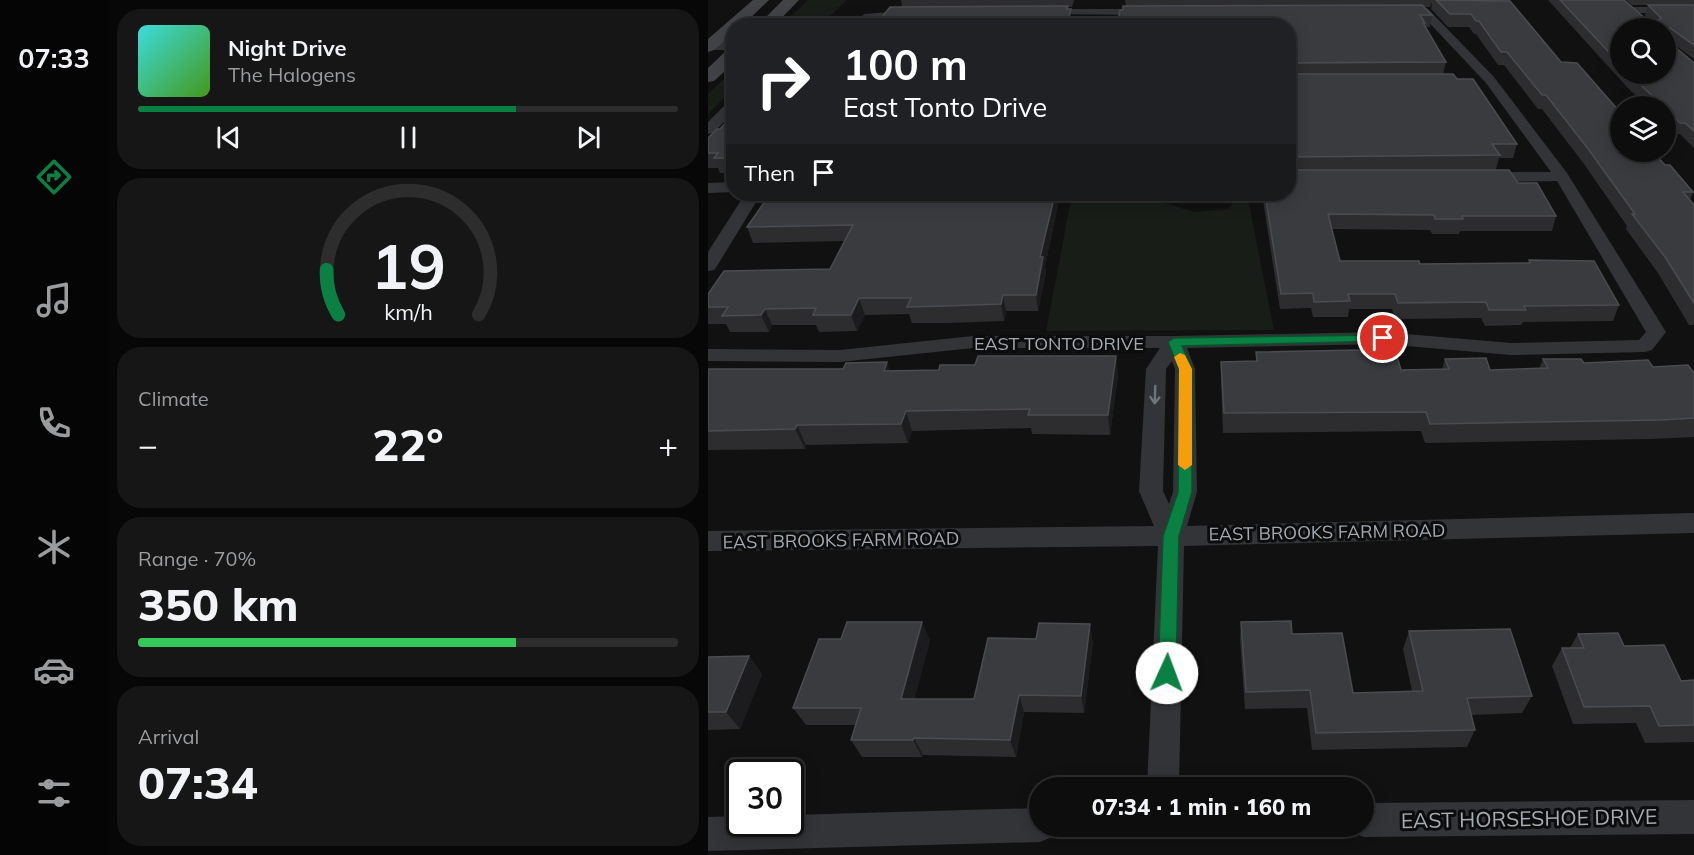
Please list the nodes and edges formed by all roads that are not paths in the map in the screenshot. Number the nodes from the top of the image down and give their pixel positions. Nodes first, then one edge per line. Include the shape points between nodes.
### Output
1 (762, 0) edge
2 (792, 0) edge
3 (1617, 0) edge
4 (1100, 6) edge
5 (1629, 10) junction
6 (1694, 10) edge
7 (1389, 11) edge
8 (1029, 12) edge
9 (1157, 12) edge
10 (925, 13) edge
11 (866, 17) dead end
12 (741, 18) edge
13 (773, 18) edge
14 (1638, 18) edge
15 (726, 30) edge
16 (726, 41) edge
17 (710, 44) edge
18 (726, 45) edge
19 (726, 60) edge
20 (708, 77) edge
21 (1466, 80) edge
22 (1490, 80) junction
23 (726, 112) edge
24 (708, 130) edge
25 (1562, 176) junction
26 (1467, 177) edge
27 (726, 187) edge
28 (708, 188) edge
29 (749, 201) edge
30 (708, 266) edge
31 (1174, 342) junction
32 (708, 355) edge
33 (1694, 523) edge
34 (1171, 536) junction
35 (708, 541) edge
36 (1163, 777) edge
37 (1694, 817) edge
38 (1374, 820) edge
39 (1029, 825) edge
40 (708, 834) edge

1 - 12 main road
2 - 13 main road
3 - 5 street
4 - 8 street
4 - 9 street
5 - 6 street
5 - 14 street
7 - 22 street via 1424,11
10 - 11 street
15 - 17 main road
16 - 17 street
17 - 18 street
19 - 20 main road
21 - 22 street
22 - 25 street
23 - 24 street
25 - 26 street
25 - 31 street, EAST TONTO DRIVE via 1656,332 1644,346 1511,349 1383,338
27 - 28 street
29 - 30 street
31 - 32 street, EAST TONTO DRIVE via 973,342 840,357
31 - 34 street via 1185,369 1185,492
31 -> 34 street via 1156,369 1151,491
33 - 34 street, EAST BROOKS FARM ROAD
34 - 35 street, EAST BROOKS FARM ROAD
34 - 36 street
37 - 38 street, EAST HORSESHOE DRIVE
39 - 40 street

